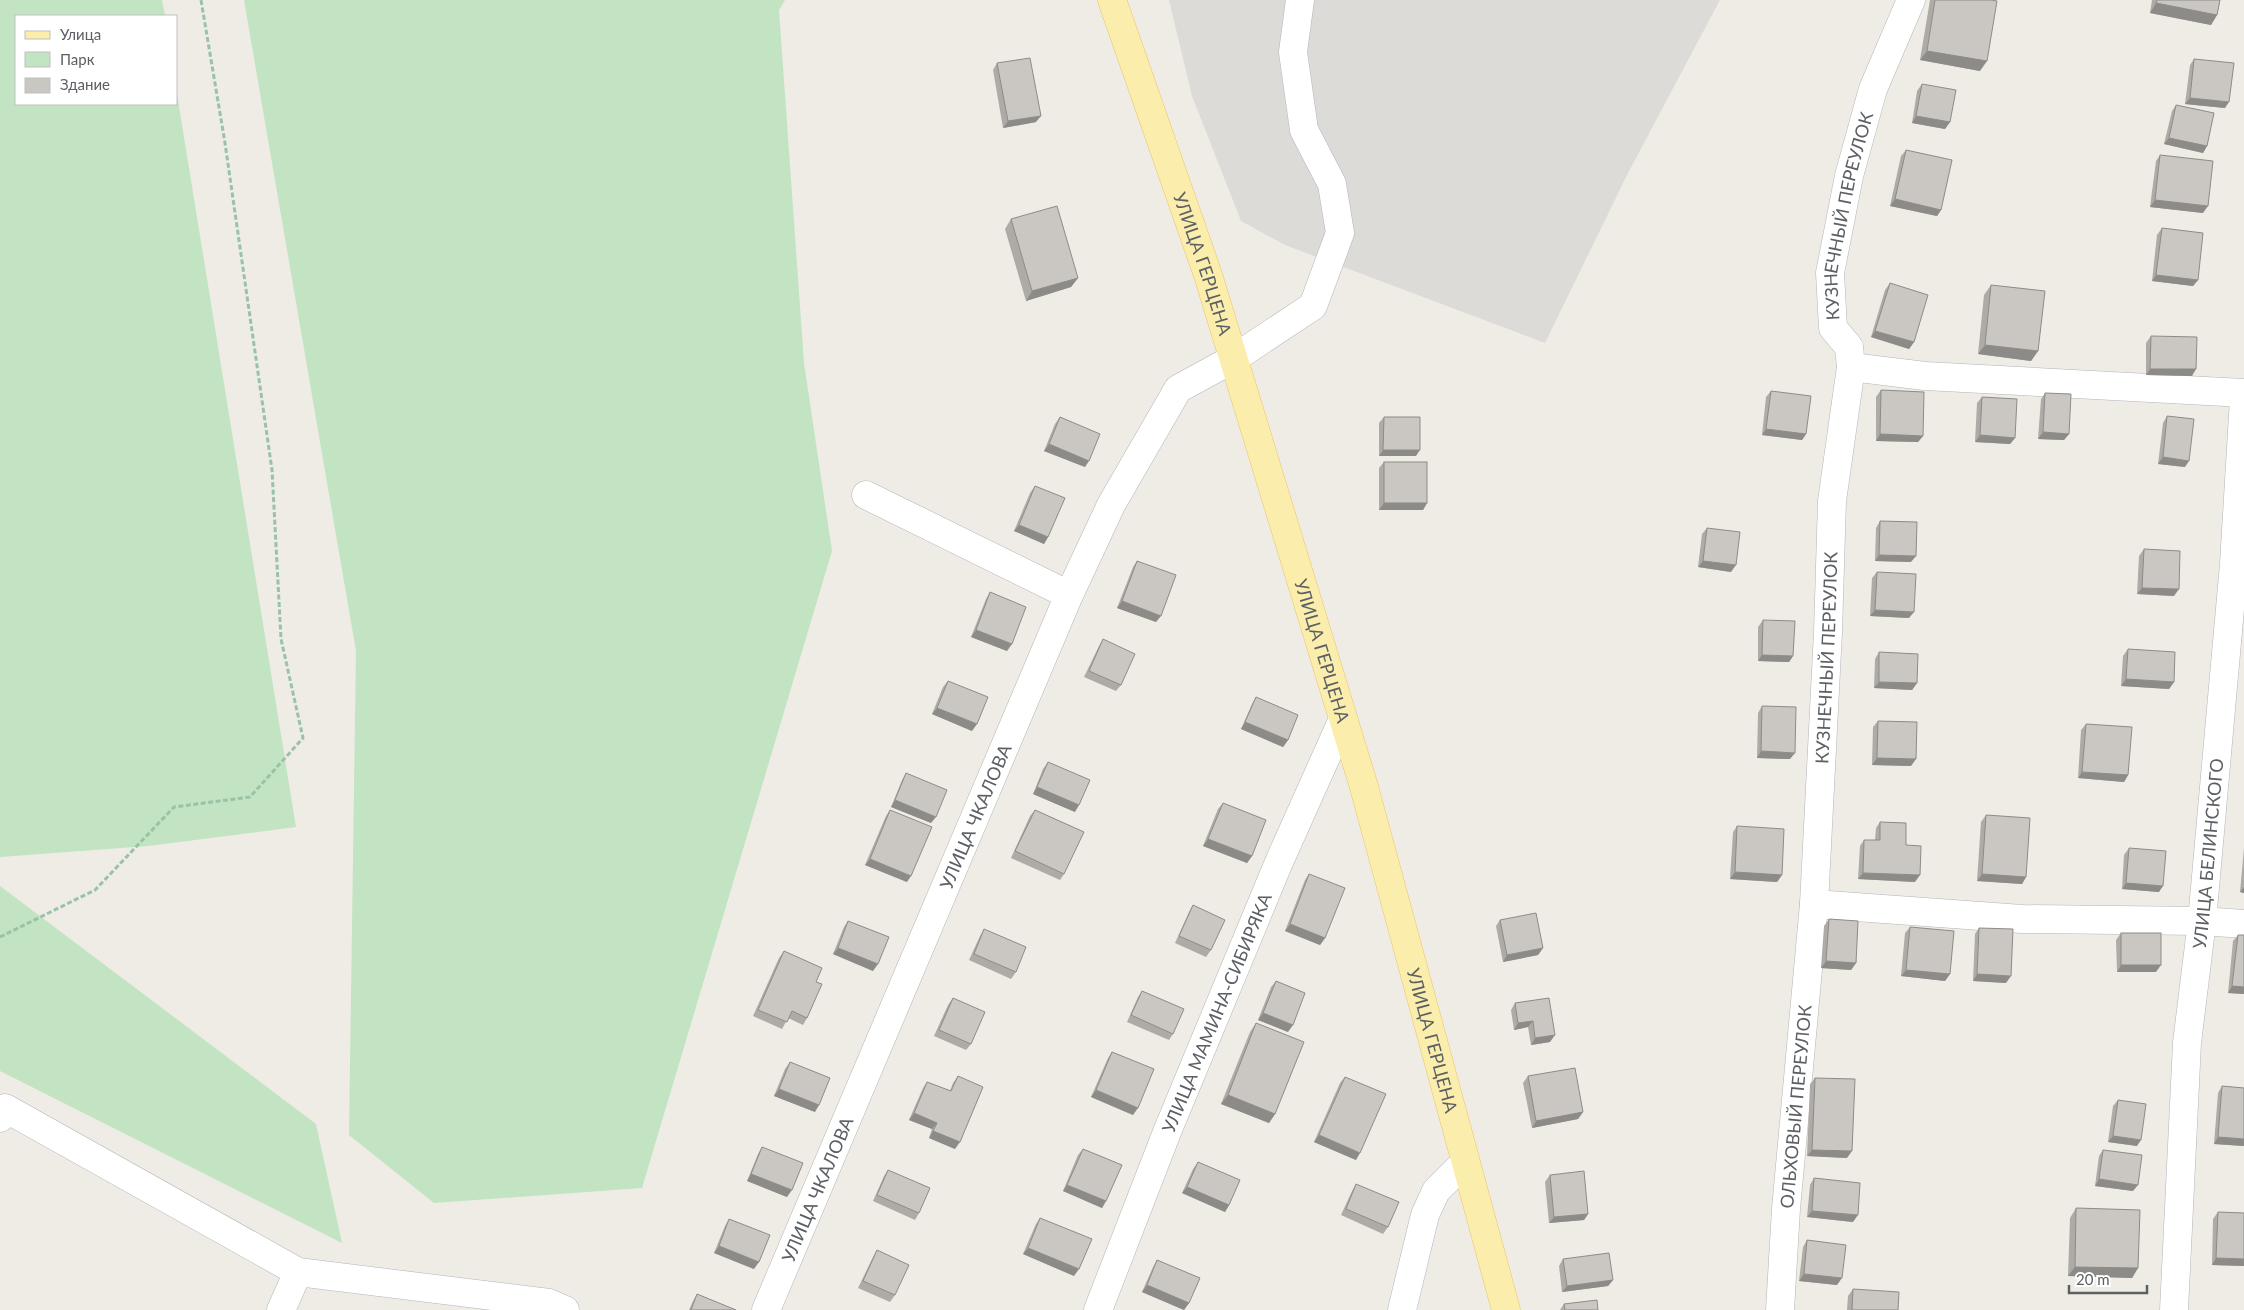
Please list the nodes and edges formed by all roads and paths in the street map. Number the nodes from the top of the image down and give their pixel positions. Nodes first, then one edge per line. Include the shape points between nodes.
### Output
1 (201, 0) edge
2 (1112, 0) edge
3 (1300, 0) edge
4 (1911, 0) edge
5 (1233, 358) junction
6 (1851, 367) junction
7 (2244, 393) edge
8 (2244, 398) edge
9 (866, 495) dead end
10 (1070, 595) junction
11 (1343, 719) junction
12 (1814, 904) junction
13 (2202, 921) junction
14 (2244, 924) edge
15 (0, 937) edge
16 (2, 1113) edge
17 (1465, 1162) junction
18 (298, 1272) junction
19 (282, 1310) edge
20 (565, 1310) edge
21 (766, 1310) edge
22 (1098, 1310) edge
23 (1402, 1310) edge
24 (1506, 1310) edge
25 (1780, 1310) edge
26 (2174, 1310) edge

1 - 15 path via 272,470 281,639 303,738 250,797 174,807 95,890
2 - 5 main road, УЛИЦА ГЕРЦЕНА via 1208,276
3 - 5 street, УЛИЦА ЧКАЛОВА via 1293,52 1304,130 1332,184 1340,233 1313,306
4 - 6 street, КУЗНЕЧНЫЙ ПЕРЕУЛОК via 1873,89 1849,176 1830,273 1833,328 1849,347
5 - 10 street, УЛИЦА ЧКАЛОВА via 1178,389 1111,506
5 - 11 main road, УЛИЦА ГЕРЦЕНА
6 - 7 street via 1924,376
6 - 12 street, КУЗНЕЧНЫЙ ПЕРЕУЛОК via 1832,500
8 - 13 street, УЛИЦА БЕЛИНСКОГО via 2234,564
9 - 10 street
10 - 21 street, УЛИЦА ЧКАЛОВА
11 - 17 main road, УЛИЦА ГЕРЦЕНА
11 - 22 street, УЛИЦА МАМИНА-СИБИРЯКА via 1167,1132
12 - 13 street via 2022,919
12 - 25 street, ОЛЬХОВЫЙ ПЕРЕУЛОК
13 - 14 street
13 - 26 street, УЛИЦА БЕЛИНСКОГО via 2187,1043
16 - 18 street
17 - 23 street via 1436,1192 1425,1215
17 - 24 main road, УЛИЦА ГЕРЦЕНА
18 - 19 street
18 - 20 street via 550,1303

